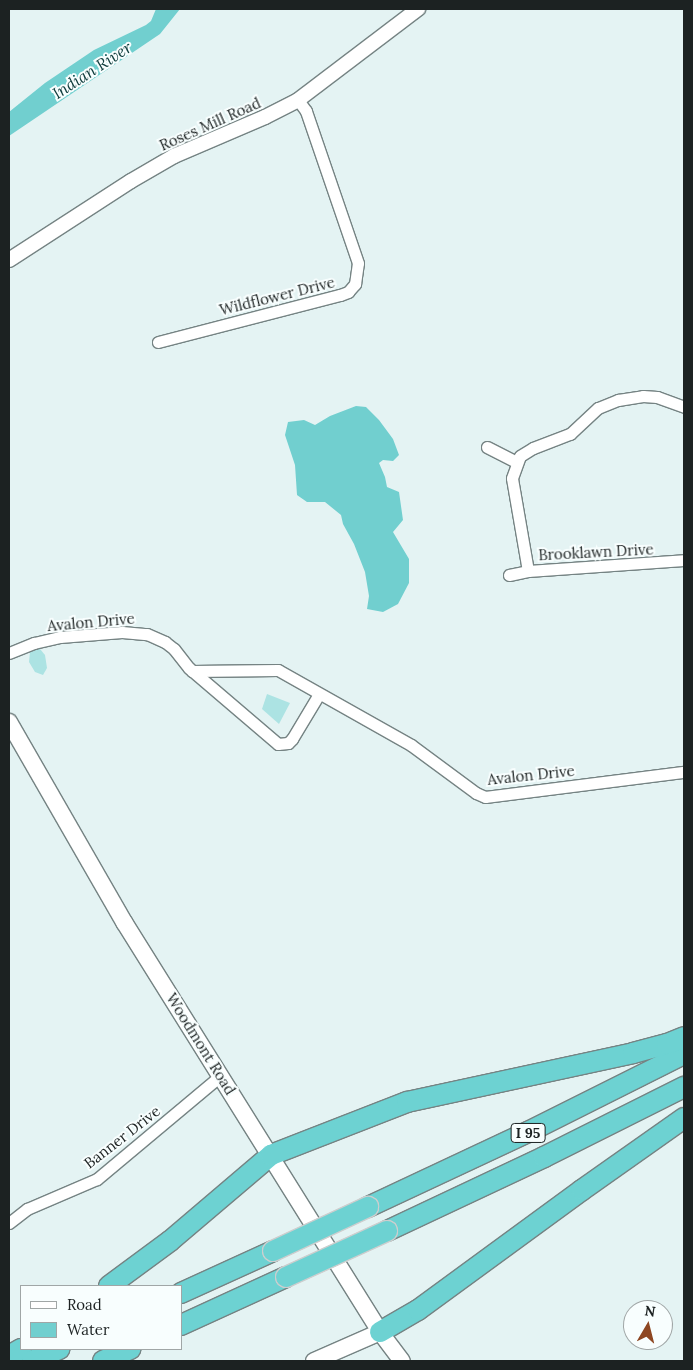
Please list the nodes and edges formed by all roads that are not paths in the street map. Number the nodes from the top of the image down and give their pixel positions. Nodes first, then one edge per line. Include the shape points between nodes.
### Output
1 (418, 9) edge
2 (298, 100) junction
3 (9, 260) edge
4 (158, 342) dead end
5 (684, 407) edge
6 (487, 447) dead end
7 (516, 462) junction
8 (684, 560) edge
9 (528, 571) junction
10 (509, 575) dead end
11 (9, 653) edge
12 (192, 671) junction
13 (319, 694) junction
14 (9, 722) edge
15 (684, 772) edge
16 (684, 1036) edge
17 (684, 1054) edge
18 (220, 1076) junction
19 (684, 1087) edge
20 (684, 1118) edge
21 (271, 1155) junction
22 (9, 1223) edge
23 (110, 1285) edge
24 (182, 1293) edge
25 (182, 1325) edge
26 (380, 1332) junction
27 (20, 1350) edge
28 (57, 1350) edge
29 (128, 1350) edge
30 (9, 1356) edge
31 (32, 1361) edge
32 (103, 1361) edge
33 (314, 1361) edge
34 (402, 1361) edge

1 - 2 street, Roses Mill Road
2 - 3 street, Roses Mill Road via 174,156
2 - 4 street, Wildflower Drive via 306,111 358,263 354,284 340,296
5 - 7 street via 657,397 613,401 588,416 570,434 533,448
6 - 7 street
7 - 9 street via 513,488
8 - 9 street, Brooklawn Drive
9 - 10 street, Brooklawn Drive
11 - 12 street, Avalon Drive via 60,637 137,632 165,642
12 - 13 street, Avalon Drive via 278,670
12 - 13 street, Avalon Drive via 283,745 292,739
13 - 15 street, Avalon Drive via 412,746 485,797
14 - 18 main road, Woodmont Road via 113,903
16 - 21 highway via 633,1053 408,1102
17 - 24 highway, I 95, bridge via 528,1132
18 - 21 main road, Woodmont Road
18 - 22 street, Banner Drive via 98,1179 27,1209
19 - 25 highway, I 95, bridge via 544,1157
20 - 26 highway via 418,1310
21 - 23 highway via 177,1235
21 - 26 main road, Woodmont Road
26 - 33 main road
26 - 34 main road, Woodmont Road
27 - 30 highway
28 - 31 highway
29 - 32 highway

